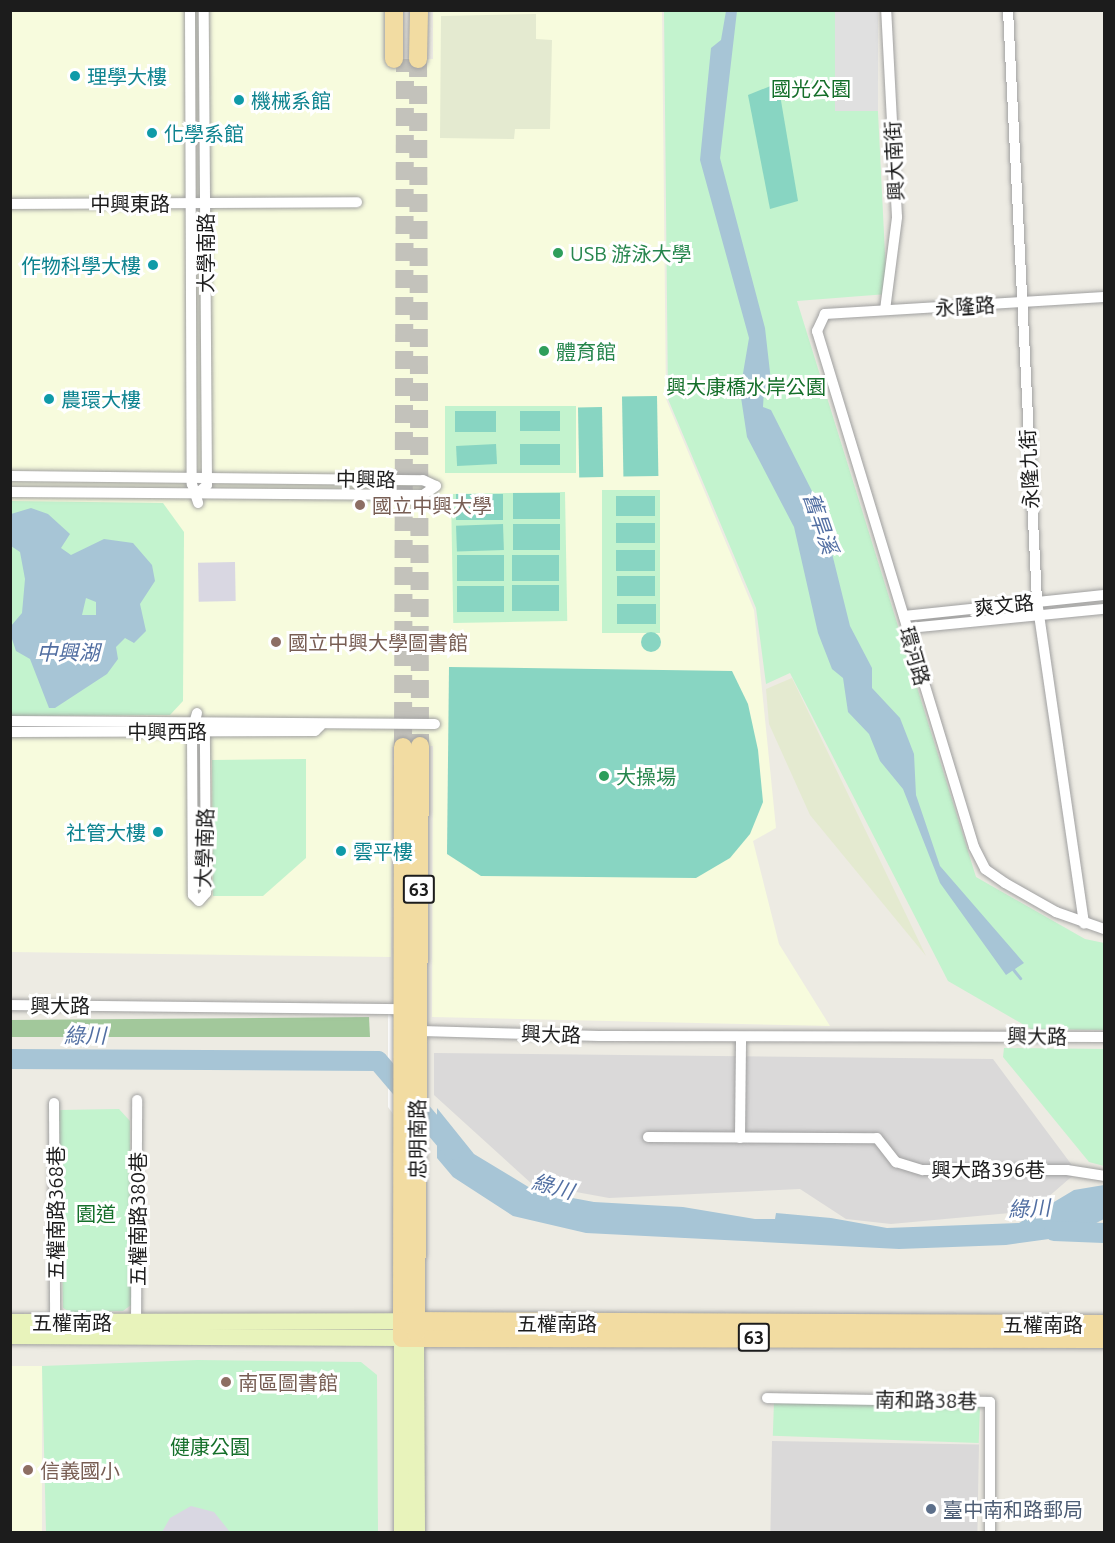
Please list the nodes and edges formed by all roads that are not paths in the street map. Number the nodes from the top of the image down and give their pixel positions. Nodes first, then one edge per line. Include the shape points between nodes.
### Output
1 (190, 10) edge
2 (204, 10) edge
3 (394, 10) edge
4 (404, 10) edge
5 (419, 10) edge
6 (429, 10) edge
7 (886, 10) edge
8 (1008, 10) edge
9 (411, 59) junction
10 (357, 202) dead end
11 (190, 203) junction
12 (205, 203) junction
13 (10, 204) edge
14 (1104, 297) edge
15 (1021, 303) junction
16 (885, 310) junction
17 (825, 314) joint
18 (10, 476) edge
19 (192, 476) junction
20 (206, 476) junction
21 (10, 492) edge
22 (198, 498) junction
23 (1104, 595) edge
24 (1037, 601) junction
25 (1104, 609) edge
26 (1040, 615) junction
27 (904, 616) junction
28 (909, 628) junction
29 (197, 717) junction
30 (10, 721) edge
31 (435, 724) dead end
32 (321, 725) junction
33 (192, 731) junction
34 (205, 731) junction
35 (10, 732) edge
36 (1084, 924) junction
37 (1104, 929) edge
38 (10, 1005) edge
39 (401, 1006) junction
40 (414, 1036) junction
41 (741, 1037) junction
42 (1104, 1037) edge
43 (137, 1100) dead end
44 (54, 1103) dead end
45 (648, 1137) dead end
46 (740, 1138) junction
47 (1104, 1176) edge
48 (10, 1322) edge
49 (55, 1323) junction
50 (1104, 1324) edge
51 (136, 1330) junction
52 (410, 1330) junction
53 (10, 1336) edge
54 (1104, 1339) edge
55 (766, 1398) dead end
56 (402, 1533) edge
57 (417, 1533) edge
58 (990, 1533) edge

1 - 11 street, 大學南路
2 - 12 street, 大學南路
3 - 9 main road
4 - 9 main road
5 - 9 main road
6 - 9 main road
7 - 16 street, 興大南街 via 897,217
8 - 15 street, 永隆九街
10 - 12 street, 中興東路
11 - 12 street, 中興東路
11 - 13 street, 中興東路
11 - 19 street, 大學南路
12 - 20 street, 大學南路
14 - 15 street, 永隆路
15 - 16 street, 永隆路
15 - 24 street, 永隆九街
16 - 17 street, 永隆路
17 - 27 street, 環河路 via 817,332
18 - 19 street, 中興路
19 - 20 street, 中興路
19 - 22 street, 大學南路
20 - 22 street, 大學南路
20 - 22 street, 中興路 via 423,480 436,486 423,495
21 - 22 street, 中興路
23 - 24 street, 爽文路
24 - 26 street, 永隆九街
24 - 27 street, 爽文路
25 - 26 street, 爽文路
26 - 28 street, 爽文路
26 - 36 street, 永隆九街
27 - 28 street, 環河路
28 - 36 street, 環河路 via 958,800 985,869
29 - 30 street, 中興西路
29 - 32 street, 中興西路 via 315,720
29 - 33 street, 大學南路
29 - 34 street
31 - 32 street, 中興西路
32 - 34 street, 中興西路 via 315,731
33 - 34 street, 中興西路
33 - 34 street, 大學南路 via 193,895 199,901 206,893
33 - 35 street, 中興西路
36 - 37 street, 環河路
38 - 39 street, 興大路
39 - 40 main road, 忠明南路 / 63
39 - 40 main road, 忠明南路 / 63 via 395,964 411,746
40 - 41 street, 興大路
40 - 52 main road, 忠明南路 / 63 via 417,1144
40 - 52 main road, 忠明南路 / 63 via 404,1100
41 - 42 street, 興大路
41 - 46 street
43 - 51 street, 五權南路380巷
44 - 49 street, 五權南路368巷
45 - 46 street, 興大路396巷
46 - 47 street, 興大路396巷 via 877,1138 897,1162 923,1170 1067,1170
48 - 49 main road, 五權南路
49 - 51 main road, 五權南路
50 - 52 main road, 五權南路 / 63
51 - 52 main road, 五權南路
51 - 53 main road, 五權南路
52 - 54 main road, 五權南路 / 63
52 - 56 main road, 忠明南路
52 - 57 main road, 忠明南路
55 - 58 street, 南和路38巷 via 990,1402

